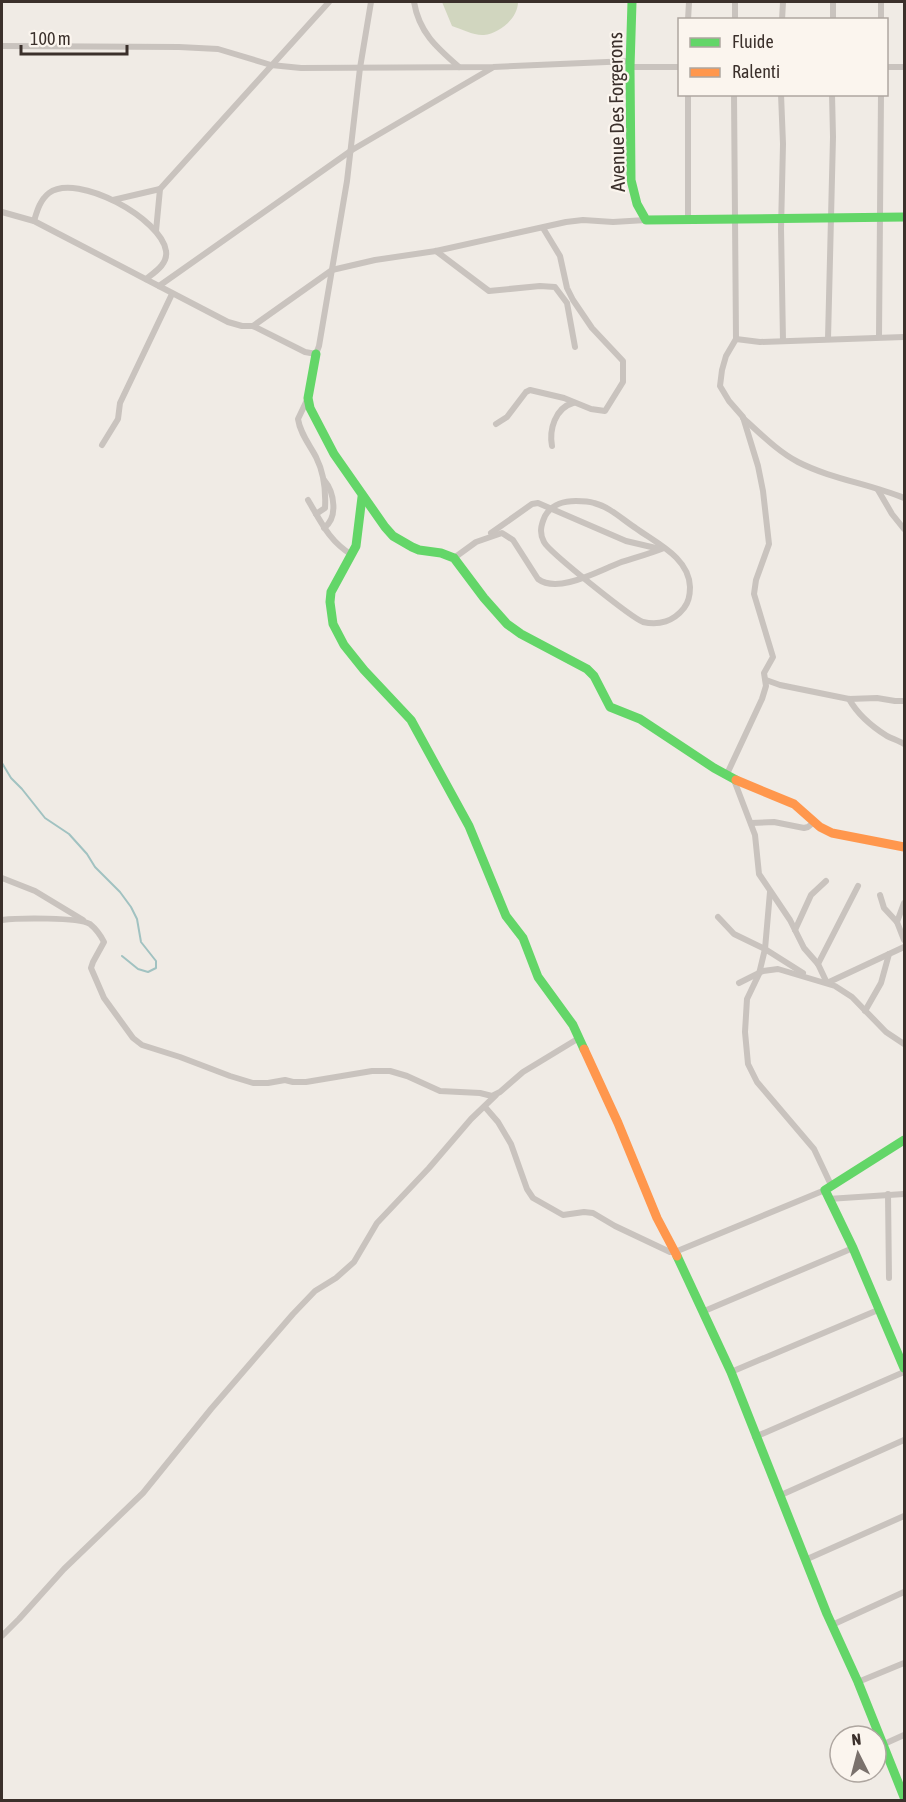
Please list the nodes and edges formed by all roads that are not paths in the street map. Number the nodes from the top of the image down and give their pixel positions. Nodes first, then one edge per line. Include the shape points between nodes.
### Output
1 (329, 2) edge
2 (371, 2) edge
3 (414, 2) edge
4 (632, 2) edge
5 (688, 2) edge
6 (735, 2) edge
7 (783, 2) edge
8 (833, 2) edge
9 (881, 2) edge
10 (688, 18) edge
11 (735, 18) edge
12 (782, 18) edge
13 (833, 18) edge
14 (881, 18) edge
15 (2, 46) edge
16 (630, 64) junction
17 (271, 65) junction
18 (459, 67) junction
19 (493, 67) junction
20 (678, 67) edge
21 (888, 67) edge
22 (904, 67) edge
23 (360, 68) junction
24 (688, 96) edge
25 (734, 96) edge
26 (782, 96) edge
27 (832, 96) edge
28 (882, 96) edge
29 (352, 150) junction
30 (160, 189) junction
31 (113, 200) junction
32 (2, 212) edge
33 (880, 217) junction
34 (734, 218) junction
35 (831, 218) junction
36 (904, 218) edge
37 (688, 219) junction
38 (780, 219) junction
39 (646, 220) junction
40 (34, 222) junction
41 (543, 228) junction
42 (156, 231) junction
43 (436, 251) junction
44 (332, 270) junction
45 (146, 279) junction
46 (159, 286) junction
47 (172, 294) junction
48 (253, 326) junction
49 (879, 337) junction
50 (904, 337) edge
51 (736, 339) junction
52 (828, 339) junction
53 (783, 341) junction
54 (575, 346) dead end
55 (316, 354) junction
56 (308, 398) junction
57 (574, 403) junction
58 (742, 417) junction
59 (496, 424) dead end
60 (102, 446) dead end
61 (552, 446) dead end
62 (324, 480) junction
63 (878, 489) junction
64 (362, 497) junction
65 (904, 498) edge
66 (308, 500) dead end
67 (550, 510) junction
68 (316, 514) junction
69 (324, 528) junction
70 (904, 529) edge
71 (486, 537) junction
72 (664, 548) junction
73 (352, 555) junction
74 (454, 558) junction
75 (584, 578) junction
76 (766, 680) junction
77 (849, 699) junction
78 (904, 701) edge
79 (904, 744) edge
80 (730, 777) junction
81 (814, 822) junction
82 (751, 823) junction
83 (904, 847) edge
84 (2, 878) edge
85 (826, 882) dead end
86 (858, 886) dead end
87 (770, 892) junction
88 (880, 895) dead end
89 (904, 903) edge
90 (718, 916) dead end
91 (2, 920) edge
92 (897, 922) junction
93 (88, 923) junction
94 (795, 930) junction
95 (904, 940) edge
96 (904, 947) edge
97 (765, 949) junction
98 (890, 953) junction
99 (818, 964) junction
100 (759, 974) junction
101 (811, 978) junction
102 (827, 983) junction
103 (739, 984) dead end
104 (865, 1011) junction
105 (579, 1038) junction
106 (904, 1044) edge
107 (496, 1095) junction
108 (485, 1107) junction
109 (904, 1140) edge
110 (828, 1191) junction
111 (888, 1194) junction
112 (904, 1194) edge
113 (853, 1248) junction
114 (675, 1252) junction
115 (889, 1278) dead end
116 (878, 1310) junction
117 (702, 1312) junction
118 (904, 1370) edge
119 (730, 1372) junction
120 (755, 1437) junction
121 (904, 1440) edge
122 (781, 1495) junction
123 (904, 1516) edge
124 (805, 1560) junction
125 (904, 1592) edge
126 (832, 1625) junction
127 (2, 1636) edge
128 (904, 1663) edge
129 (858, 1682) junction
130 (876, 1724) edge
131 (904, 1735) edge
132 (888, 1742) edge
133 (888, 1755) edge
134 (904, 1797) edge

1 - 17 street
2 - 23 street
3 - 18 street via 422,29
4 - 16 street, Avenue Des Forgerons
5 - 10 street
6 - 11 street
7 - 12 street
8 - 13 street
9 - 14 street
15 - 17 street via 218,49
16 - 19 street
16 - 20 street
16 - 39 street, Avenue Des Forgerons via 631,180
17 - 23 street
17 - 30 street
18 - 19 street
18 - 23 street
19 - 29 street
21 - 22 street
23 - 29 street
24 - 37 street
25 - 34 street
26 - 38 street
27 - 35 street
28 - 33 street
29 - 44 street
29 - 46 street
30 - 31 street
30 - 42 street
31 - 40 street via 85,189 61,188 45,197
31 - 42 street
32 - 40 street
33 - 35 street
33 - 36 street
33 - 49 street
34 - 37 street
34 - 38 street
34 - 51 street
35 - 38 street
35 - 52 street
37 - 39 street
38 - 53 street
39 - 41 street via 576,221
40 - 45 street
41 - 43 street
41 - 57 street via 560,256 573,300 624,366 623,382 607,410 601,412
42 - 45 street via 166,250 165,262
43 - 44 street
43 - 54 street via 489,291 555,287 567,303
44 - 48 street
44 - 55 street
45 - 46 street
46 - 47 street
47 - 48 street via 228,321
47 - 60 street via 120,403 118,419
48 - 55 street
49 - 50 street
49 - 52 street
51 - 53 street
51 - 58 street via 726,356 720,386
52 - 53 street
55 - 56 street
56 - 62 street via 298,423
56 - 64 street via 318,426
57 - 59 street via 528,391 507,417
57 - 61 street via 562,409 556,418 550,434
58 - 63 street via 796,461
58 - 76 street via 758,466 769,527 768,551 754,594 772,652 764,673
62 - 68 street via 325,508
62 - 69 street via 330,490 333,518
63 - 65 street
63 - 70 street
64 - 73 street
64 - 74 street via 393,536 419,550
66 - 68 street
67 - 71 street via 532,504
67 - 72 street via 626,541
67 - 72 street via 567,501 593,502
67 - 75 street via 541,528 542,540
68 - 69 street
69 - 73 street via 337,546
71 - 74 street
71 - 75 street via 502,533 509,536 542,583 559,584
72 - 75 street
72 - 75 street via 685,568 690,584 688,602 667,622 643,622
73 - 105 street via 331,592 331,615 338,634 364,670 411,720 469,826 506,916 523,938 538,977 566,1012
74 - 80 street via 507,624 587,669 615,711 640,719
76 - 77 street
76 - 80 street
77 - 78 street
77 - 79 street via 862,719
80 - 81 street via 795,804
80 - 82 street
81 - 82 street via 804,828 774,822
81 - 83 street via 840,835
82 - 87 street via 759,874
84 - 93 street via 34,891
85 - 94 street via 811,895
86 - 99 street
87 - 94 street
87 - 97 street
88 - 92 street via 886,911
89 - 92 street
90 - 97 street via 734,934
91 - 93 street
92 - 95 street
93 - 107 street via 104,942 91,965 104,998 142,1046 253,1083 306,1082 390,1071 440,1091
94 - 99 street
96 - 98 street
97 - 100 street
97 - 101 street
98 - 102 street
98 - 104 street via 881,983
99 - 102 street
100 - 101 street via 778,969
100 - 103 street
100 - 110 street via 747,999 748,1064 757,1082 814,1149
101 - 102 street
102 - 104 street via 843,991
104 - 106 street
105 - 107 street via 523,1072
105 - 114 street via 659,1224
107 - 108 street
108 - 114 street via 511,1144 533,1198 563,1215 594,1213 657,1247
108 - 127 street via 381,1218 354,1262 315,1291 293,1314 143,1493
109 - 110 street
110 - 111 street
110 - 113 street
110 - 114 street
111 - 112 street
111 - 115 street
113 - 116 street
113 - 117 street
114 - 117 street
116 - 118 street
116 - 119 street
117 - 119 street
118 - 120 street
119 - 120 street
120 - 122 street
121 - 122 street
122 - 124 street
123 - 124 street
124 - 126 street
125 - 126 street
126 - 129 street
128 - 129 street
129 - 130 street
131 - 132 street
133 - 134 street

